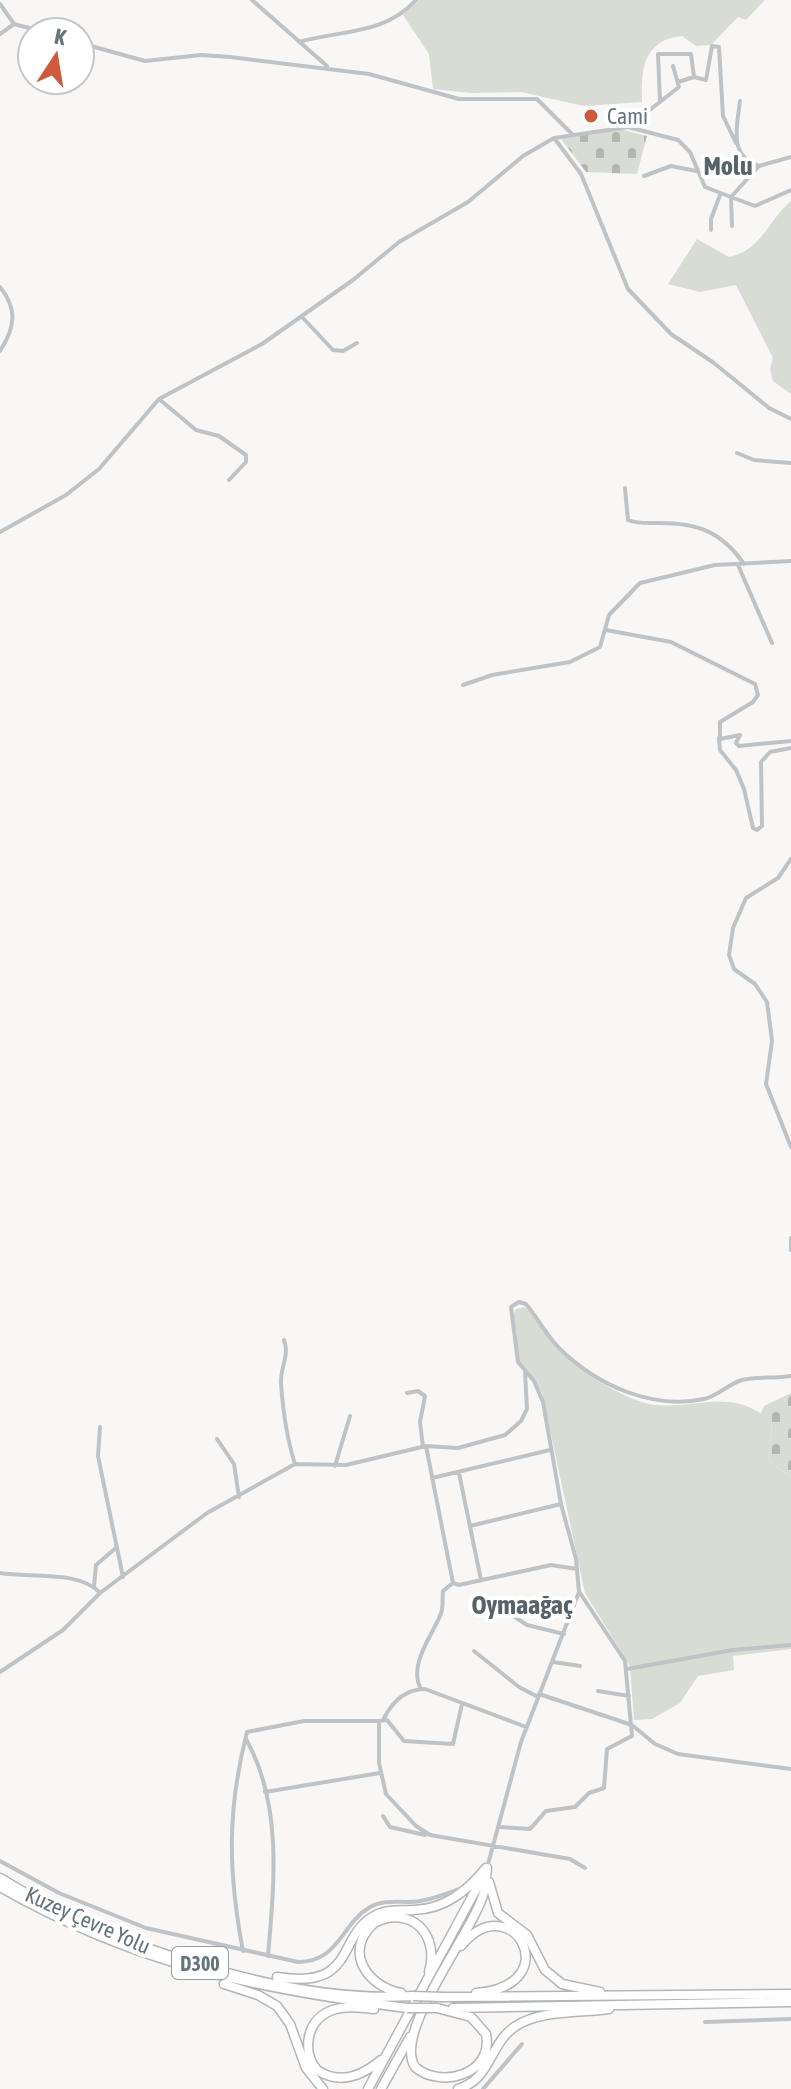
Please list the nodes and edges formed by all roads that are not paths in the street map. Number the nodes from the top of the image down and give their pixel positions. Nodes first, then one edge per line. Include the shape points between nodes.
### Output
1 (252, 0) edge
2 (416, 0) edge
3 (0, 4) edge
4 (14, 24) joint
5 (1, 33) edge
6 (0, 42) edge
7 (299, 42) junction
8 (96, 47) edge
9 (673, 66) dead end
10 (329, 68) junction
11 (694, 77) junction
12 (678, 82) junction
13 (660, 101) junction
14 (740, 101) dead end
15 (628, 127) junction
16 (571, 133) junction
17 (554, 138) junction
18 (736, 143) junction
19 (791, 157) edge
20 (759, 166) junction
21 (698, 172) junction
22 (644, 176) dead end
23 (791, 190) edge
24 (720, 195) junction
25 (731, 197) junction
26 (732, 226) dead end
27 (711, 230) dead end
28 (0, 287) edge
29 (302, 317) junction
30 (357, 343) dead end
31 (0, 351) edge
32 (159, 399) junction
33 (791, 419) edge
34 (737, 453) dead end
35 (791, 463) edge
36 (229, 480) dead end
37 (625, 488) dead end
38 (0, 532) edge
39 (791, 561) edge
40 (741, 564) junction
41 (605, 630) junction
42 (772, 643) dead end
43 (463, 685) dead end
44 (719, 738) junction
45 (791, 741) edge
46 (791, 748) edge
47 (791, 859) edge
48 (791, 1147) edge
49 (791, 1238) edge
50 (791, 1250) edge
51 (284, 1340) dead end
52 (524, 1369) junction
53 (791, 1376) edge
54 (407, 1393) dead end
55 (350, 1416) dead end
56 (100, 1427) dead end
57 (217, 1439) dead end
58 (424, 1447) junction
59 (550, 1450) junction
60 (295, 1464) junction
61 (335, 1466) junction
62 (459, 1473) junction
63 (432, 1478) junction
64 (239, 1497) junction
65 (561, 1504) junction
66 (470, 1526) junction
67 (117, 1547) junction
68 (577, 1569) junction
69 (0, 1573) edge
70 (123, 1578) junction
71 (481, 1580) junction
72 (453, 1583) junction
73 (94, 1586) junction
74 (579, 1592) junction
75 (100, 1593) junction
76 (512, 1615) dead end
77 (564, 1634) junction
78 (791, 1645) edge
79 (474, 1651) dead end
80 (553, 1662) junction
81 (580, 1666) dead end
82 (627, 1669) junction
83 (0, 1672) edge
84 (421, 1689) junction
85 (598, 1691) dead end
86 (539, 1696) junction
87 (629, 1696) junction
88 (462, 1704) junction
89 (382, 1720) junction
90 (632, 1725) junction
91 (526, 1727) junction
92 (245, 1737) junction
93 (791, 1769) edge
94 (380, 1773) junction
95 (265, 1792) junction
96 (383, 1816) dead end
97 (500, 1827) junction
98 (430, 1835) junction
99 (493, 1847) junction
100 (0, 1861) edge
101 (487, 1868) junction
102 (585, 1868) dead end
103 (0, 1878) edge
104 (473, 1885) junction
105 (0, 1887) edge
106 (130, 1949) junction
107 (243, 1951) junction
108 (268, 1956) junction
109 (186, 1959) junction
110 (450, 1959) junction
111 (424, 1989) junction
112 (791, 1994) edge
113 (413, 1996) junction
114 (443, 1997) junction
115 (641, 2000) junction
116 (791, 2002) edge
117 (407, 2008) junction
118 (437, 2008) junction
119 (791, 2019) edge
120 (419, 2020) junction
121 (705, 2022) dead end
122 (522, 2044) dead end
123 (387, 2054) junction
124 (323, 2089) edge
125 (368, 2089) edge
126 (381, 2089) edge
127 (458, 2089) edge
128 (483, 2089) edge

1 - 7 street
2 - 7 street via 400,15 358,32
3 - 4 street
4 - 5 street
5 - 6 street
7 - 10 street
8 - 10 street via 145,61 201,55
9 - 12 street
10 - 16 street via 459,99 537,99
11 - 12 street
11 - 13 street via 691,54 658,54
11 - 18 street via 706,80 709,53 712,46 719,47 723,116
12 - 13 street via 679,87
13 - 15 street
14 - 18 street
15 - 16 street
15 - 21 street via 678,140
16 - 17 street
17 - 29 street via 523,156 468,202 399,242
17 - 33 street via 581,174 628,289 671,334
18 - 20 street via 749,163
19 - 20 street
20 - 25 street
21 - 22 street via 671,166
21 - 24 street via 705,187
23 - 25 street via 755,206
24 - 25 street
24 - 27 street
25 - 26 street
28 - 31 street via 13,312
29 - 30 street via 333,350
29 - 32 street
32 - 36 street via 196,430 219,436 246,455
32 - 38 street via 99,469 66,495
34 - 35 street
37 - 40 street via 628,520 701,527 722,537
39 - 40 street
40 - 41 street via 707,566 637,585 609,615
40 - 42 street
41 - 43 street via 600,647 570,662
41 - 44 street via 671,642 755,684 757,698 723,718
44 - 45 street via 740,735 739,746
44 - 46 street via 757,830 762,826 761,762 770,752
47 - 48 street via 778,878 746,898 729,955 734,969 755,984 767,1002 772,1041 766,1084
49 - 50 street
51 - 60 street via 283,1423
52 - 53 street via 509,1314 519,1302 580,1365 649,1400 704,1399 746,1379
52 - 58 street via 527,1409 511,1431 458,1448
52 - 59 street via 543,1402
54 - 58 street via 425,1396 420,1422
55 - 61 street
56 - 67 street via 98,1456
57 - 64 street via 234,1464
58 - 61 street
58 - 63 street
59 - 62 street
59 - 65 street
60 - 61 street
60 - 64 street
62 - 63 street
62 - 66 street
63 - 72 street
64 - 70 street via 207,1513
65 - 66 street
65 - 68 street
66 - 71 street
67 - 70 street
67 - 73 street via 96,1565
68 - 71 street via 551,1565
68 - 74 street
69 - 73 street
70 - 75 street
71 - 72 street
72 - 84 street via 444,1590 440,1616 421,1654
73 - 75 street
74 - 77 street
74 - 82 street
75 - 83 street via 63,1630
76 - 77 street via 527,1625
77 - 80 street
78 - 82 street
79 - 86 street
80 - 81 street
80 - 86 street
82 - 87 street
84 - 88 street
84 - 89 street via 398,1699
85 - 87 street
86 - 90 street
86 - 91 street
87 - 90 street
88 - 89 street via 453,1744 404,1741
88 - 91 street
89 - 92 street via 304,1721 247,1732
89 - 94 street
90 - 93 street via 678,1754
90 - 97 street via 630,1740 607,1750 604,1788 589,1793 575,1807 546,1811 532,1829
91 - 97 street
92 - 95 street
92 - 107 street via 233,1792 231,1861
94 - 95 street
94 - 98 street via 392,1804
95 - 108 street via 276,1870
96 - 98 street via 392,1828
97 - 99 street
98 - 99 street
99 - 101 street
99 - 102 street via 570,1859
100 - 107 street via 133,1924
101 - 104 highway
101 - 110 highway via 484,1894
101 - 111 highway
101 - 115 highway via 498,1913 527,1935 552,1977 574,1988
103 - 109 highway, Kuzey Çevre Yolu / D300 via 85,1922
104 - 108 street via 424,1900 373,1906 353,1922 334,1949 315,1961
104 - 109 highway via 443,1904 397,1909 370,1919 339,1963 314,1978 284,1978
105 - 106 highway, Kuzey Çevre Yolu / D300
106 - 117 highway, Kuzey Çevre Yolu / D300 via 273,1990
106 - 124 highway via 269,1999 285,2014 306,2068
107 - 108 street
109 - 113 highway, Kuzey Çevre Yolu / D300 via 310,1988
110 - 114 highway via 474,1931 492,1925 516,1932 526,1960 522,1976 510,1986
110 - 120 highway
111 - 113 highway via 433,1954 428,1934 416,1921 402,1917 374,1923 361,1943 362,1965 382,1988
111 - 123 highway
112 - 115 highway, D300
113 - 114 highway, D300, bridge
114 - 115 highway, D300
115 - 116 highway, D300
115 - 118 highway, D300
115 - 127 highway via 525,2022 501,2041 477,2080
117 - 118 highway, D300, bridge
117 - 123 highway via 330,2011 313,2026 308,2040 314,2066 330,2077 352,2077
118 - 120 highway via 471,2017 486,2034 484,2063 469,2078 442,2084 419,2072 410,2050
119 - 121 street
120 - 126 highway
122 - 128 street
123 - 125 highway

